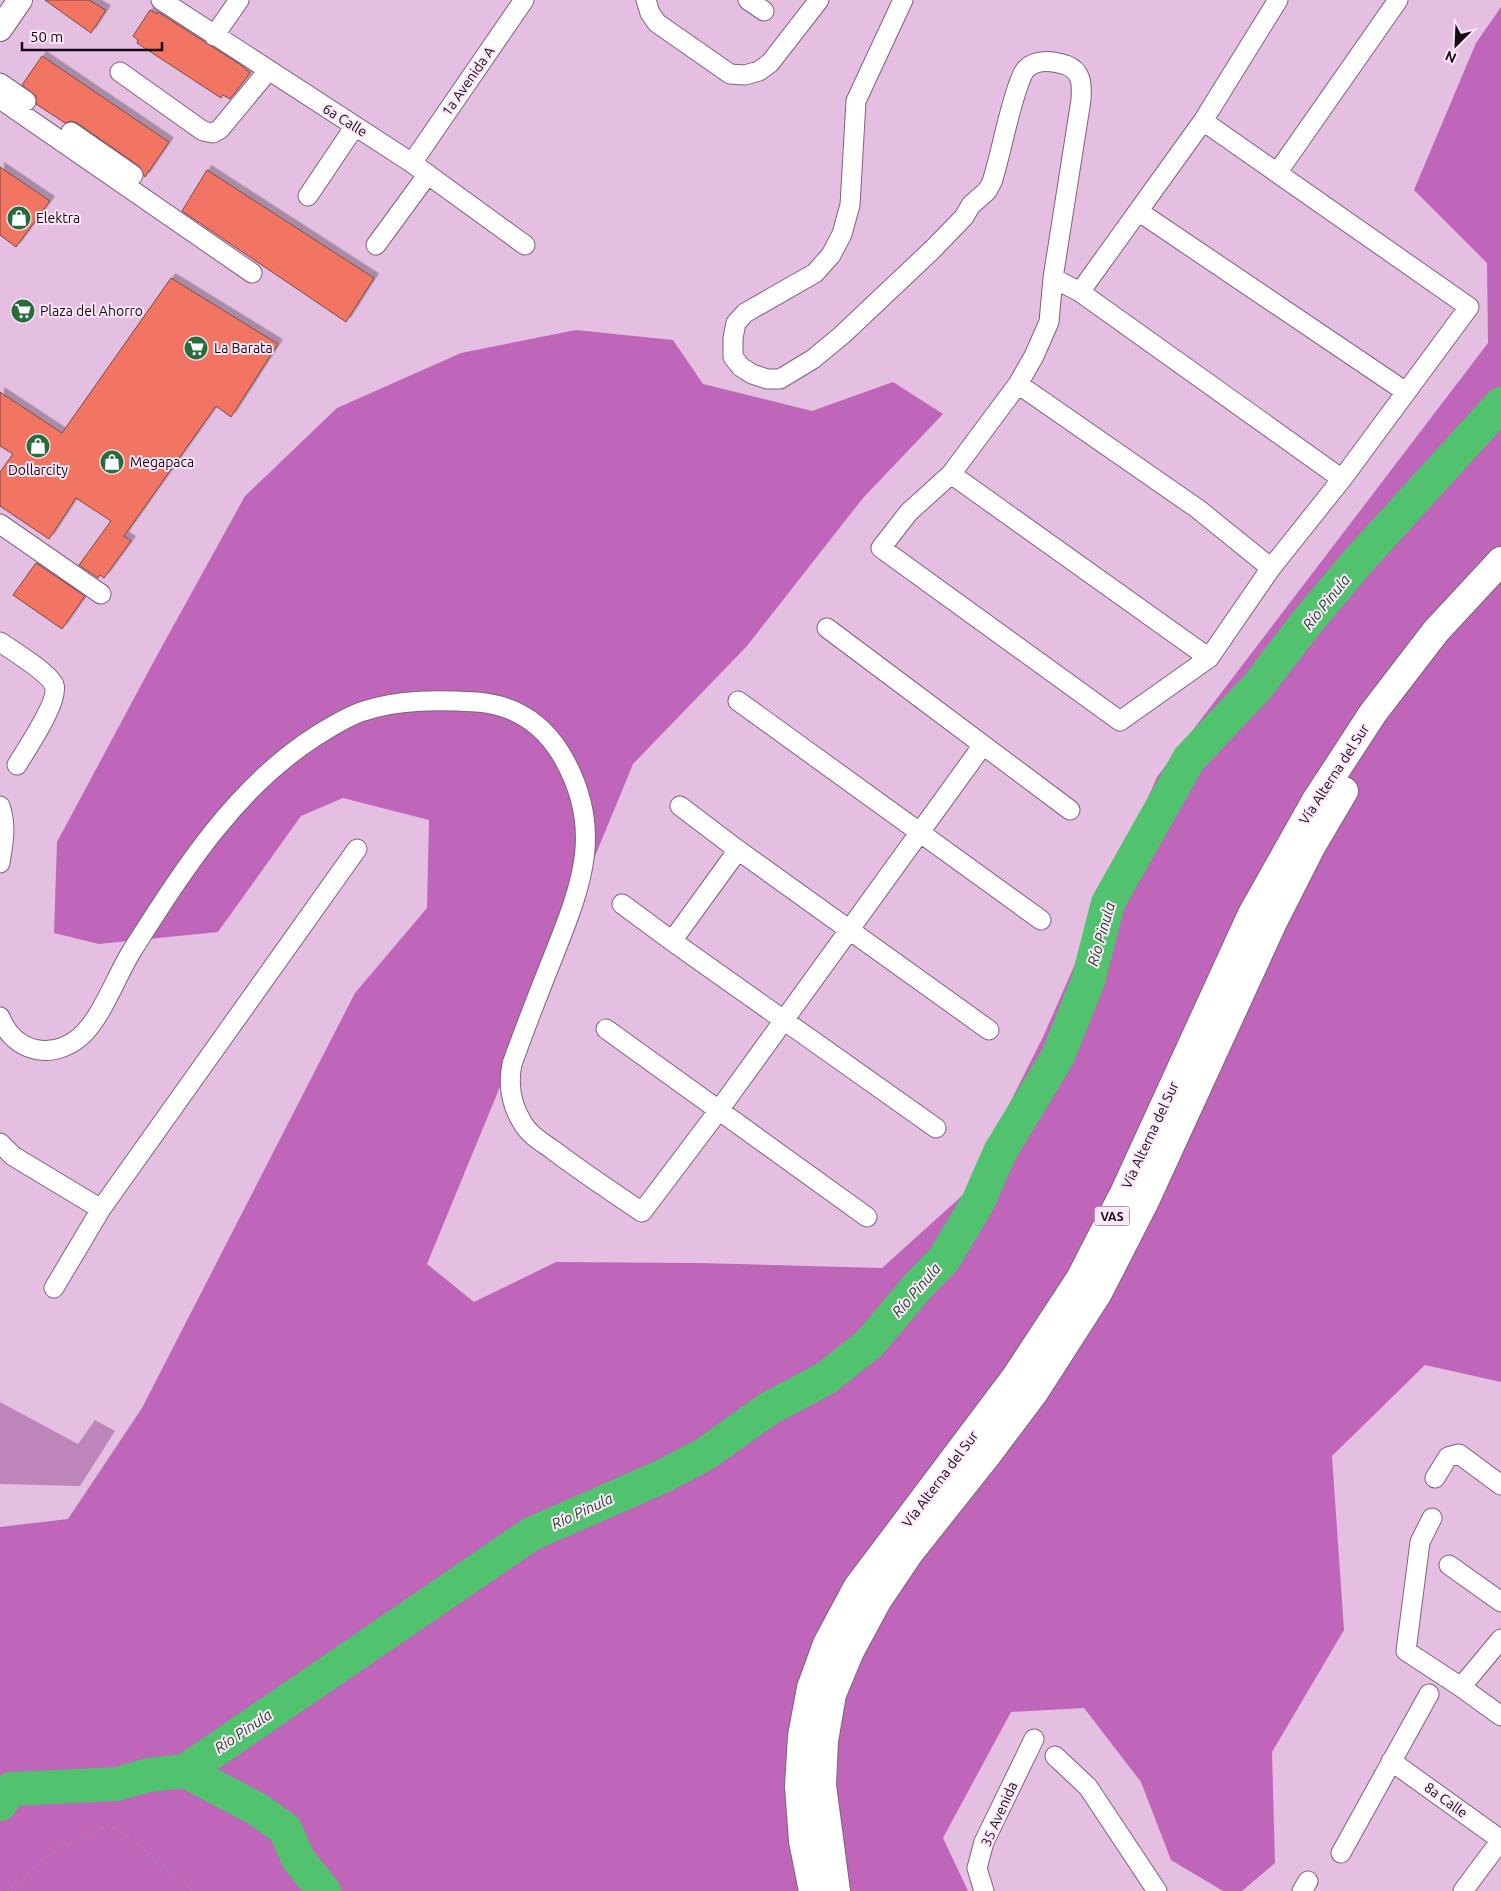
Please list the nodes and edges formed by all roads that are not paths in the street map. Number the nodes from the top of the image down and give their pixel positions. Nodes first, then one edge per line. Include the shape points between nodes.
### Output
1 (20, 0) edge
2 (161, 0) edge
3 (239, 0) edge
4 (524, 0) edge
5 (646, 0) edge
6 (748, 0) edge
7 (819, 0) edge
8 (903, 0) edge
9 (1278, 0) edge
10 (1398, 0) edge
11 (764, 11) dead end
12 (0, 29) edge
13 (214, 36) junction
14 (268, 71) junction
15 (120, 72) dead end
16 (0, 84) edge
17 (0, 99) edge
18 (1203, 120) junction
19 (355, 126) junction
20 (412, 163) junction
21 (1277, 173) junction
22 (428, 174) junction
23 (133, 175) dead end
24 (308, 196) dead end
25 (1138, 211) junction
26 (376, 245) dead end
27 (525, 245) dead end
28 (252, 273) dead end
29 (1053, 278) junction
30 (1080, 292) junction
31 (1018, 384) junction
32 (1406, 392) junction
33 (951, 474) junction
34 (1342, 478) junction
35 (0, 524) edge
36 (1501, 561) edge
37 (1272, 568) junction
38 (1501, 588) edge
39 (101, 594) dead end
40 (827, 628) dead end
41 (0, 642) edge
42 (1209, 658) junction
43 (738, 701) dead end
44 (983, 745) junction
45 (17, 765) dead end
46 (0, 806) edge
47 (680, 806) dead end
48 (1070, 810) dead end
49 (919, 832) junction
50 (357, 849) dead end
51 (738, 850) junction
52 (0, 864) edge
53 (622, 904) dead end
54 (1041, 920) dead end
55 (850, 929) junction
56 (672, 941) junction
57 (0, 1017) edge
58 (784, 1019) junction
59 (606, 1029) dead end
60 (989, 1030) dead end
61 (718, 1110) junction
62 (936, 1128) dead end
63 (3, 1153) edge
64 (101, 1209) junction
65 (867, 1217) dead end
66 (54, 1288) dead end
67 (1436, 1478) dead end
68 (1501, 1485) edge
69 (1432, 1518) dead end
70 (1449, 1565) dead end
71 (1501, 1602) edge
72 (1501, 1639) edge
73 (1461, 1687) junction
74 (1429, 1694) dead end
75 (1501, 1716) edge
76 (1034, 1739) dead end
77 (1055, 1756) dead end
78 (1391, 1761) junction
79 (1499, 1847) edge
80 (1341, 1853) dead end
81 (813, 1891) edge
82 (836, 1891) edge
83 (984, 1891) edge
84 (1157, 1891) edge
85 (1463, 1891) edge

1 - 12 main road
2 - 13 street, 6a Calle
3 - 13 street
4 - 20 street, 1a Avenida A
5 - 7 street via 657,23 730,74 745,75 770,63
6 - 11 street
8 - 29 street via 856,101 850,205 842,234 831,255 815,273 745,313 736,324 733,357 752,374 780,379 813,359 842,335 933,249 987,191 1024,70 1045,61 1071,67 1082,85
9 - 18 street
10 - 21 street
13 - 14 street, 6a Calle
14 - 15 street via 220,129 209,133
14 - 19 street, 6a Calle
16 - 23 street
17 - 28 street
18 - 21 street
18 - 25 street
19 - 20 street, 6a Calle
19 - 24 street
20 - 22 street, 6a Calle
21 - 32 street via 1469,307
22 - 26 street
22 - 27 street, 6a Calle
25 - 30 street
25 - 32 street
29 - 30 street
29 - 31 street via 1048,322
30 - 34 street
31 - 33 street
31 - 37 street via 1198,509
32 - 34 street
33 - 42 street
33 - 42 street via 909,512 881,548 1086,697 1120,721
34 - 37 street
35 - 39 street
36 - 81 highway, Vía Alterna del Sur / VAS via 1436,631 1378,706 1315,802 1252,914 1125,1191 1080,1279 1016,1378 857,1588 827,1644 811,1688 802,1736 799,1786 802,1832
37 - 42 street
38 - 82 highway, Vía Alterna del Sur / VAS via 1451,643 1386,726 1346,788 1311,847 1273,922 1145,1201 1098,1293 1035,1391 910,1552 877,1601 850,1651 832,1694 824,1741 822,1785
40 - 44 street
41 - 45 street via 36,668 54,684 55,690 51,706
43 - 49 street
44 - 48 street
44 - 49 street
46 - 52 street via 5,828
47 - 51 street
49 - 54 street
49 - 55 street
50 - 64 street
51 - 55 street
51 - 56 street
53 - 56 street
55 - 58 street
55 - 60 street
56 - 58 street
57 - 61 street via 10,1035 35,1049 56,1050 83,1034 149,923 218,824 278,763 331,727 380,706 436,700 493,704 521,713 554,742 577,790 584,819 583,870 575,902 522,1036 510,1076 512,1098 522,1123 573,1166 642,1212
58 - 61 street
58 - 62 street
59 - 61 street
61 - 65 street
63 - 64 street
64 - 66 street
67 - 68 street via 1448,1457 1459,1454
69 - 73 street via 1420,1542 1406,1651
70 - 71 street
72 - 73 street
73 - 75 street
74 - 78 street
76 - 83 street, 35 Avenida via 984,1842 978,1868
77 - 84 street via 1088,1787
78 - 79 street, 8a Calle
78 - 80 street
79 - 85 street

